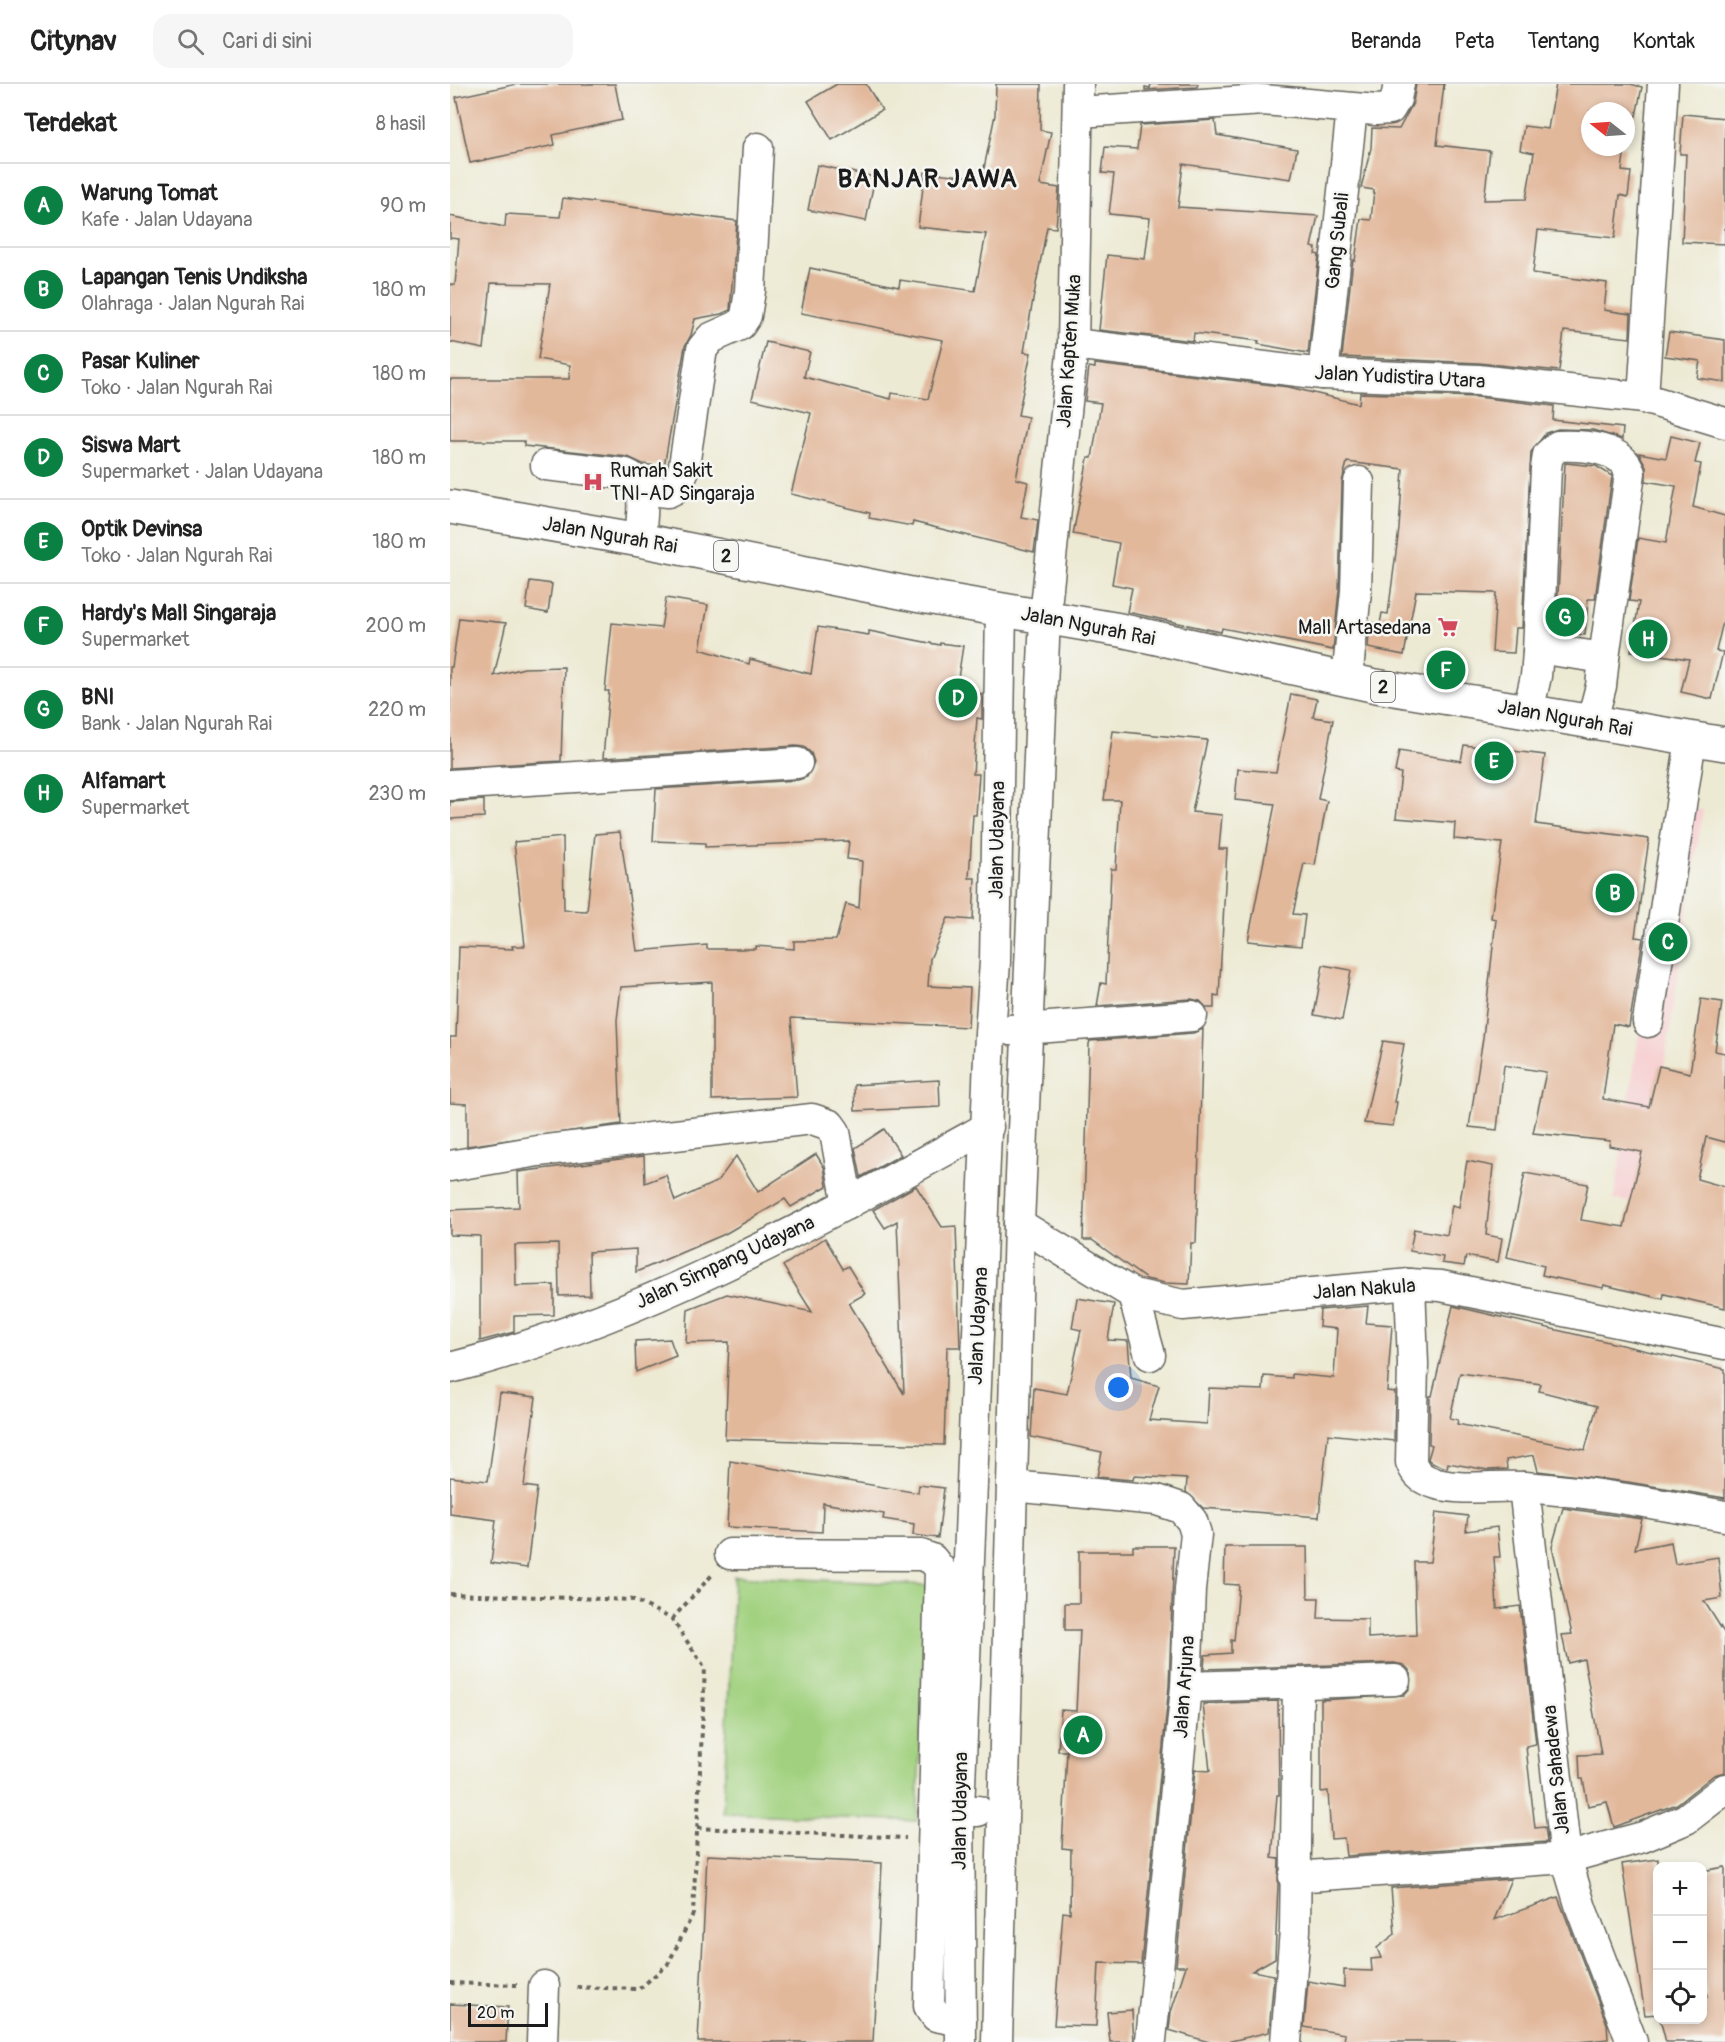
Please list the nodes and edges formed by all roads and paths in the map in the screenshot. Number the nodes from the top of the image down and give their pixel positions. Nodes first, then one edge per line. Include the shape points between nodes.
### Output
1 (1399, 84) edge
2 (1663, 84) edge
3 (1262, 92) edge
4 (1078, 98) edge
5 (1352, 109) junction
6 (758, 148) dead end
7 (1073, 344) junction
8 (1323, 374) junction
9 (1643, 398) junction
10 (1725, 423) edge
11 (546, 465) dead end
12 (1359, 482) dead end
13 (642, 489) junction
14 (450, 507) edge
15 (639, 540) junction
16 (1001, 609) junction
17 (1045, 617) junction
18 (1538, 652) junction
19 (1604, 658) junction
20 (1347, 680) junction
21 (1528, 712) junction
22 (1591, 724) junction
23 (1691, 739) junction
24 (1725, 744) edge
25 (797, 763) dead end
26 (450, 785) edge
27 (1192, 1016) dead end
28 (1648, 1022) dead end
29 (1028, 1026) junction
30 (990, 1033) junction
31 (988, 1127) junction
32 (450, 1166) edge
33 (848, 1204) junction
34 (1019, 1224) junction
35 (1410, 1284) junction
36 (1133, 1294) junction
37 (1725, 1344) edge
38 (1150, 1355) dead end
39 (450, 1368) edge
40 (973, 1435) junction
41 (1014, 1436) junction
42 (1012, 1486) junction
43 (1524, 1487) junction
44 (1725, 1516) edge
45 (730, 1554) joint
46 (450, 1594) edge
47 (672, 1619) junction
48 (1395, 1680) dead end
49 (1298, 1683) junction
50 (1186, 1687) junction
51 (1725, 1789) edge
52 (946, 1810) junction
53 (1002, 1812) junction
54 (697, 1827) junction
55 (903, 1838) dead end
56 (1566, 1858) junction
57 (1294, 1876) junction
58 (450, 1983) edge
59 (544, 1986) junction
60 (961, 2031) edge
61 (1151, 2040) dead end
62 (542, 2042) edge
63 (997, 2042) edge
64 (1286, 2042) edge
65 (1632, 2042) edge

1 - 5 street via 1390,109
2 - 9 street
3 - 4 street
3 - 5 street
4 - 7 street, Jalan Kapten Muka
5 - 8 street, Gang Subali
6 - 13 street via 746,316 740,325 711,338 702,349 683,472 676,488 668,492
7 - 8 street, Jalan Yudistira Utara
7 - 17 street, Jalan Kapten Muka
8 - 9 street, Jalan Yudistira Utara via 1479,380
9 - 10 street, Jalan Yudistira Utara
11 - 13 street via 626,474 636,478
12 - 20 street via 1356,591
13 - 15 street
14 - 15 highway, Jalan Ngurah Rai / 2
15 - 16 highway, Jalan Ngurah Rai / 2
16 - 17 highway, Jalan Ngurah Rai / 2
16 - 30 street, Jalan Udayana via 995,962
17 - 20 highway, Jalan Ngurah Rai / 2
17 - 29 street, Jalan Udayana
18 - 19 street via 1550,650
18 - 19 street via 1548,456 1558,446 1578,445 1620,456 1630,473
18 - 21 street
19 - 22 street
20 - 21 highway, Jalan Ngurah Rai / 2
21 - 22 highway, Jalan Ngurah Rai / 2
22 - 23 highway, Jalan Ngurah Rai / 2
23 - 24 highway, Jalan Ngurah Rai / 2
23 - 28 street
25 - 26 street
27 - 29 street
29 - 30 street
29 - 34 street, Jalan Udayana
30 - 31 street, Jalan Udayana
31 - 33 street, Jalan Simpang Udayana
31 - 40 street, Jalan Udayana
32 - 33 street via 801,1118 824,1123 835,1132
33 - 39 street, Jalan Simpang Udayana via 665,1293 510,1353
34 - 36 street, Jalan Nakula
34 - 41 street, Jalan Udayana
35 - 36 street, Jalan Nakula via 1183,1305
35 - 37 street, Jalan Nakula via 1442,1286
35 - 43 street via 1414,1471 1422,1479 1441,1485
36 - 38 street
40 - 41 street
40 - 52 street, Jalan Udayana
41 - 42 street, Jalan Udayana
42 - 50 street, Jalan Arjuna via 1157,1500 1181,1508 1192,1521 1196,1534
42 - 53 street, Jalan Udayana
43 - 44 street via 1631,1499
43 - 56 street, Jalan Sahadewa
45 - 47 path
45 - 52 street via 921,1555 932,1559 940,1569
46 - 47 path via 634,1600
47 - 54 path via 705,1668
48 - 49 street
49 - 50 street
49 - 57 street
50 - 61 street, Jalan Arjuna
51 - 56 street via 1686,1819 1643,1837
52 - 53 street
52 - 60 street, Jalan Udayana
53 - 63 street, Jalan Udayana
54 - 55 path
54 - 59 path via 693,1914 668,1964 639,1989
56 - 57 street
56 - 65 street, Jalan Sahadewa
57 - 64 street
58 - 59 path
59 - 62 street

